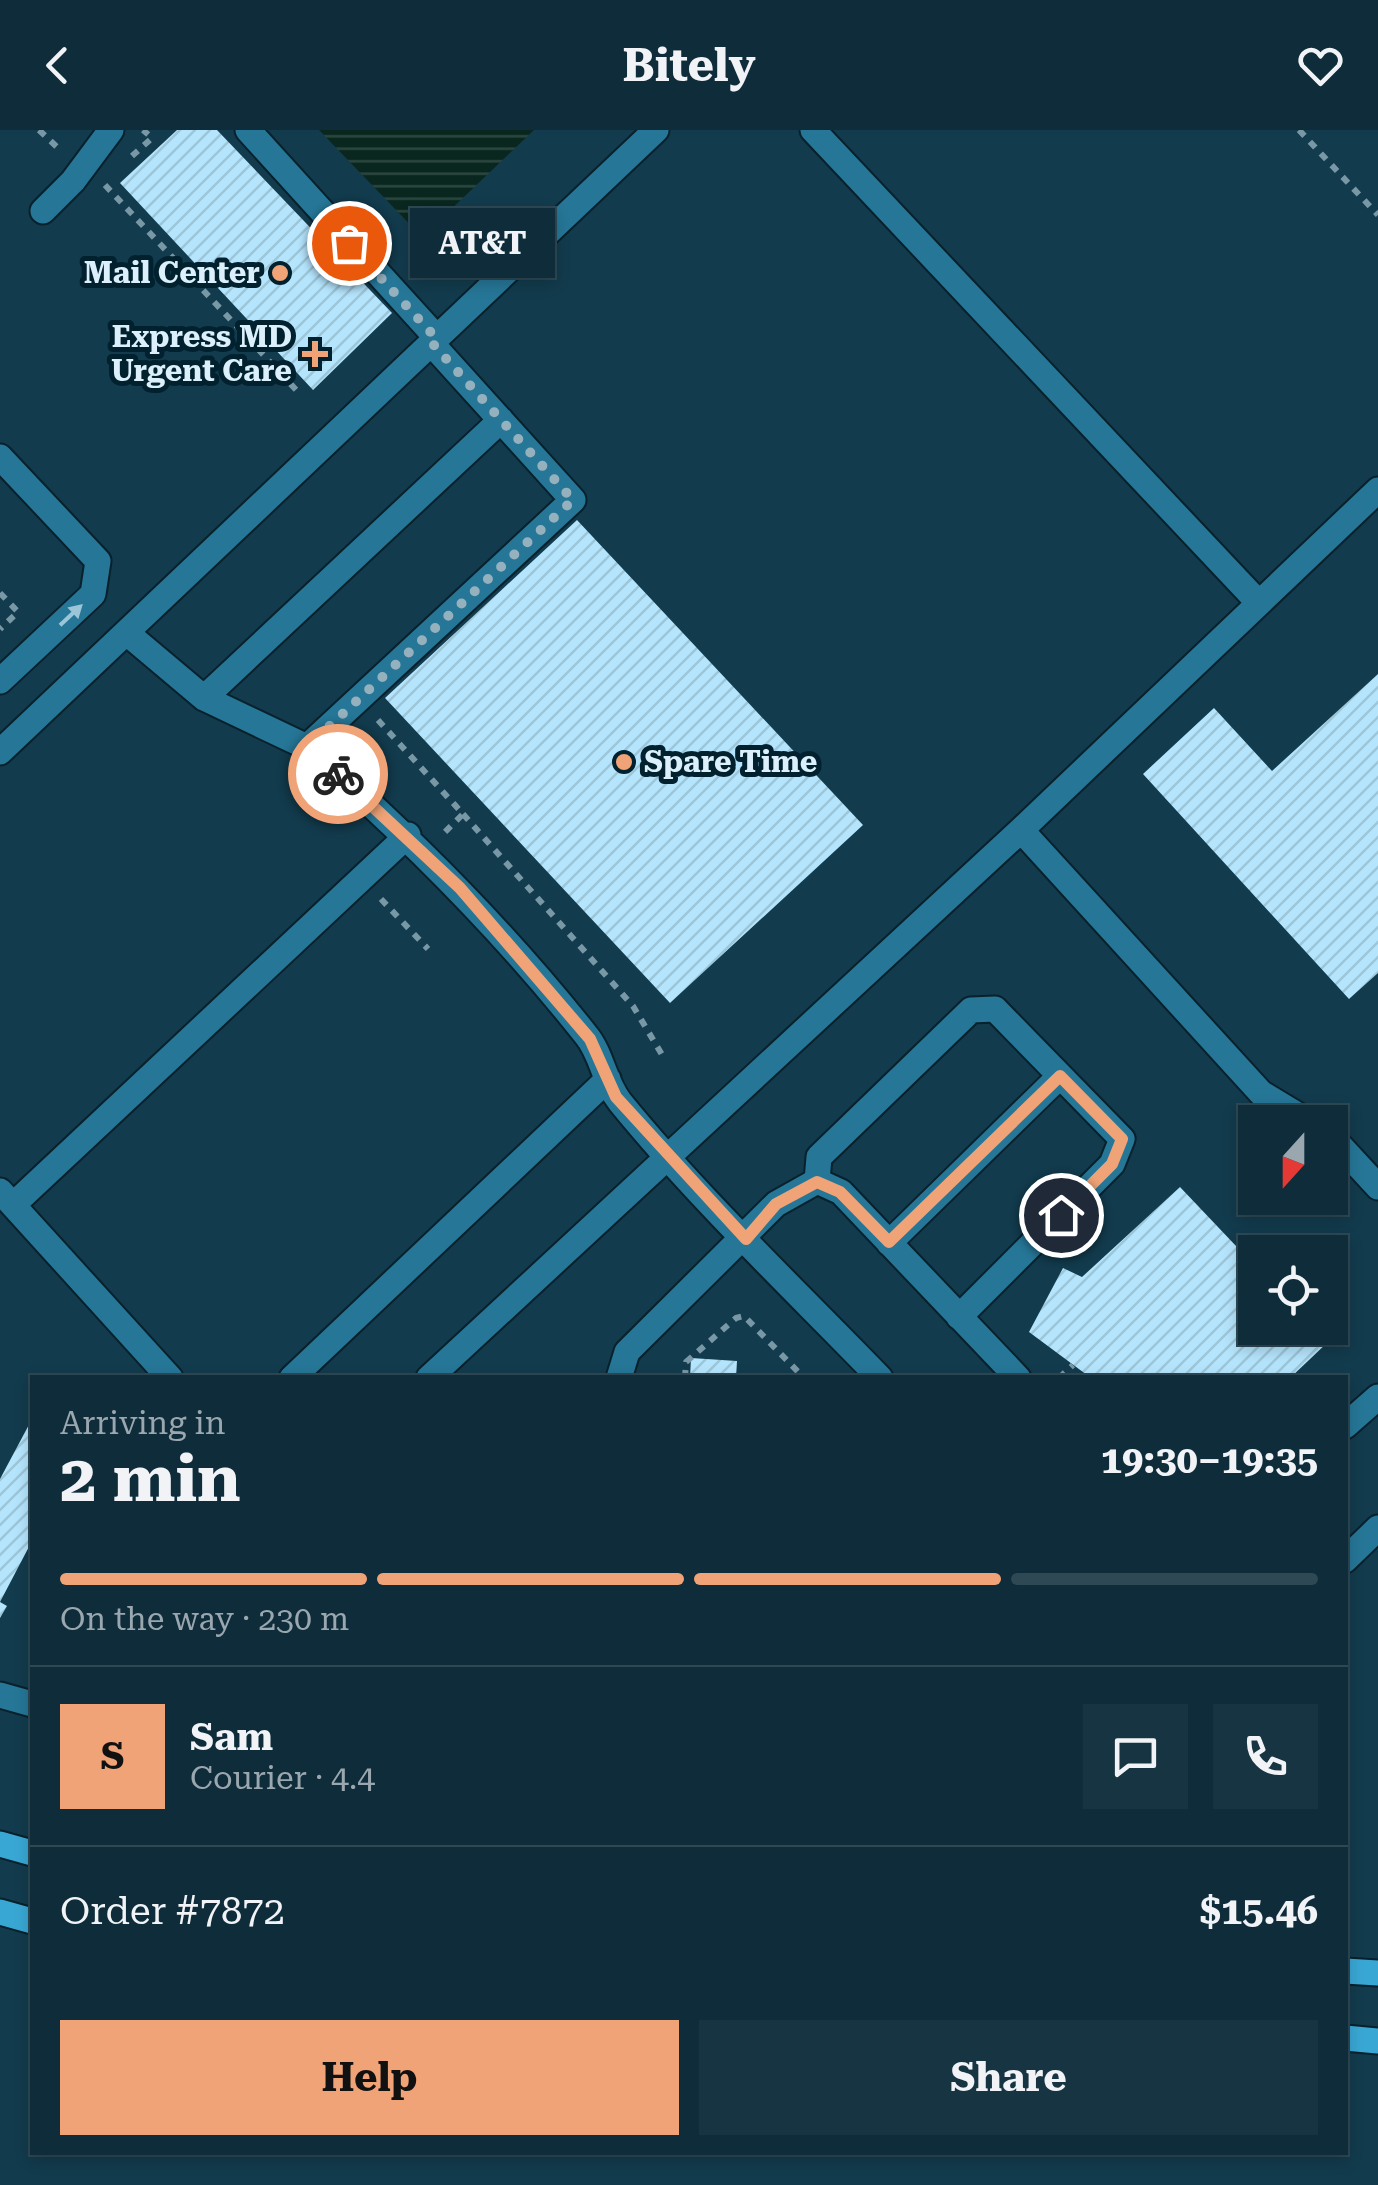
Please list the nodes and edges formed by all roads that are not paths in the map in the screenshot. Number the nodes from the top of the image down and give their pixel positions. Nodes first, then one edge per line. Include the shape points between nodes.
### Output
1 (111, 130) edge
2 (248, 130) edge
3 (656, 130) edge
4 (813, 130) edge
5 (42, 212) dead end
6 (434, 340) junction
7 (501, 420) junction
8 (0, 457) edge
9 (1378, 490) edge
10 (1258, 602) junction
11 (128, 634) junction
12 (0, 681) edge
13 (204, 698) junction
14 (307, 747) junction
15 (0, 752) edge
16 (1021, 830) junction
17 (408, 835) junction
18 (1060, 1076) junction
19 (608, 1079) junction
20 (1282, 1105) edge
21 (1348, 1155) edge
22 (667, 1157) junction
23 (817, 1182) junction
24 (1378, 1187) edge
25 (6, 1198) edge
26 (746, 1239) junction
27 (889, 1242) junction
28 (960, 1316) junction
29 (167, 1375) edge
30 (295, 1375) edge
31 (432, 1375) edge
32 (620, 1375) edge
33 (877, 1375) edge
34 (1015, 1375) edge
35 (1378, 1397) edge
36 (1348, 1423) edge
37 (1378, 1528) edge
38 (1348, 1557) edge
39 (0, 1695) edge
40 (30, 1703) edge
41 (0, 1844) edge
42 (30, 1852) edge
43 (0, 1912) edge
44 (30, 1921) edge
45 (1348, 1971) edge
46 (1378, 1973) edge
47 (1348, 2038) edge
48 (1378, 2041) edge

1 - 5 lane
2 - 6 lane
3 - 6 lane
4 - 10 lane
6 - 7 lane
6 - 11 lane
7 - 13 lane
7 - 14 lane via 573,500
12 -> 8 lane via 94,594 98,562
9 - 10 lane
10 - 16 lane
11 - 13 lane
11 - 15 lane
13 - 14 lane
14 - 17 lane
16 - 20 lane via 1261,1092
16 - 22 lane
17 - 19 lane via 590,1039
17 - 25 lane
18 - 23 lane via 995,1009 971,1010 819,1157
18 - 27 lane
18 - 28 lane via 1122,1139 1112,1164
19 - 22 lane
19 - 30 lane
21 - 24 lane
22 - 26 lane
22 - 31 lane
23 - 26 lane via 776,1204
23 - 27 lane via 840,1192
25 - 29 lane
26 - 32 lane via 627,1352
26 - 33 lane
27 - 28 lane
28 - 34 lane
35 - 36 lane
37 - 38 lane
39 - 40 lane
41 - 42 main road
43 - 44 main road
45 - 46 main road
47 - 48 main road

